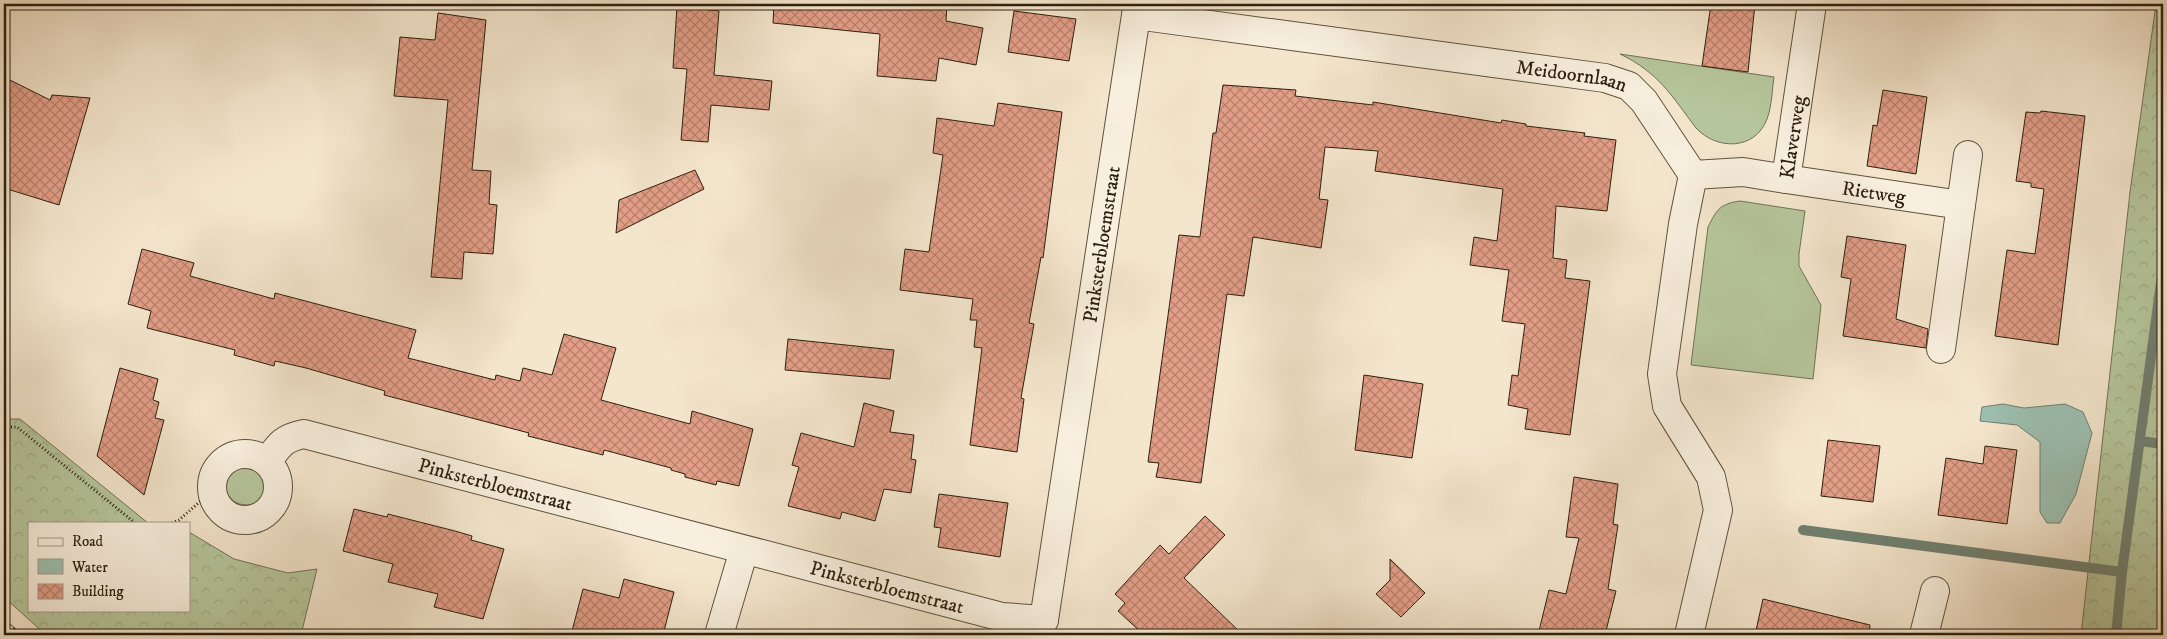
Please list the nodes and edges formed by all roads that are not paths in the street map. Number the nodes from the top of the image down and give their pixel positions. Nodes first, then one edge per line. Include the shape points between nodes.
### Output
1 (1812, 4) edge
2 (1133, 9) edge
3 (1968, 155) dead end
4 (1694, 176) junction
5 (1786, 179) junction
6 (1961, 205) junction
7 (1941, 349) dead end
8 (267, 462) junction
9 (744, 550) junction
10 (1935, 591) dead end
11 (1052, 628) edge
12 (719, 635) edge
13 (1689, 635) edge
14 (1924, 635) edge

1 - 5 street, Klaverweg
2 - 4 street, Meidoornlaan via 1605,78 1629,86 1644,101
2 - 11 street, Pinksterbloemstraat
3 - 6 street
4 - 5 street, Klaverweg via 1743,172
4 - 13 street via 1683,224 1662,374 1666,406 1711,478 1718,510
5 - 6 street, Rietweg
6 - 7 street
8 - 8 street via 278,482 275,499 266,513 245,520 223,513 211,492 214,473 228,458 248,454
8 - 9 street, Pinksterbloemstraat via 290,436 304,434
9 - 11 street, Pinksterbloemstraat
9 - 12 street
10 - 14 street

